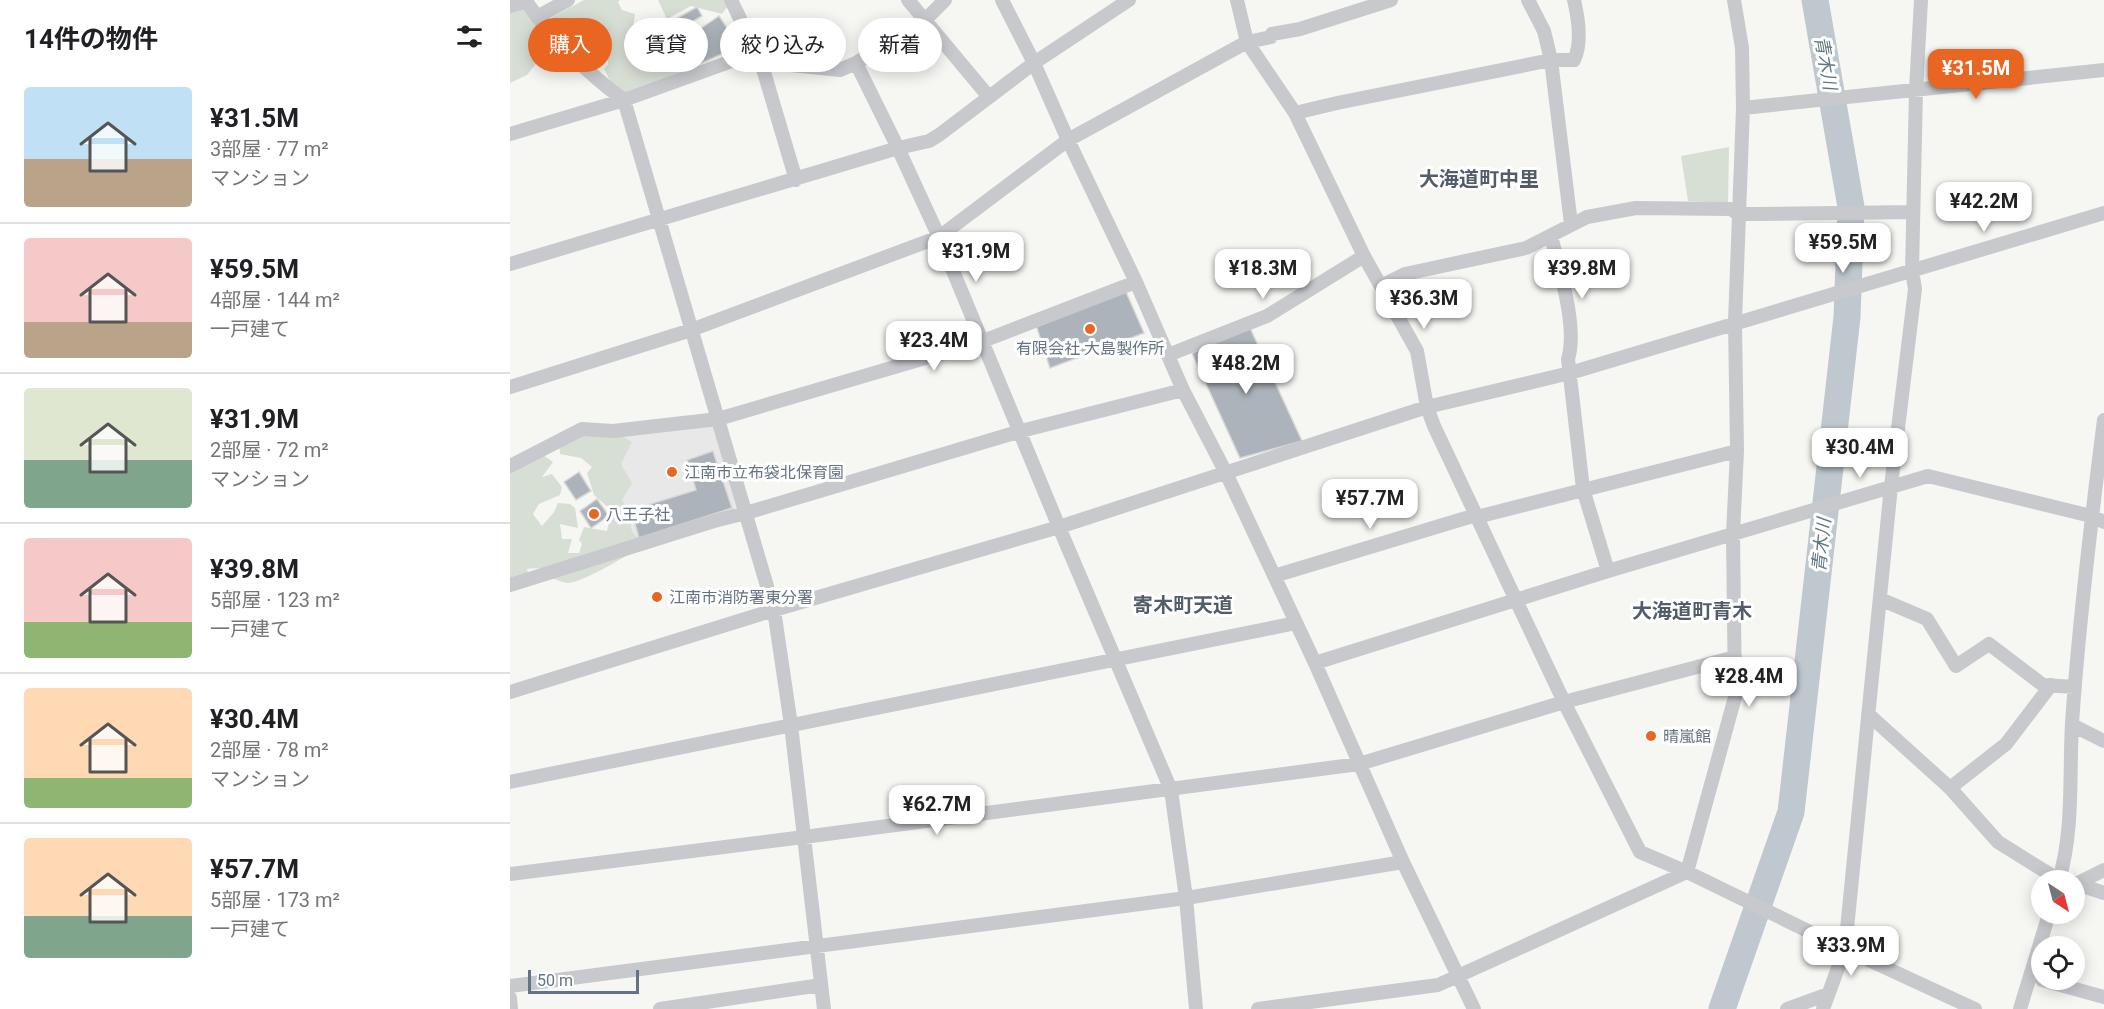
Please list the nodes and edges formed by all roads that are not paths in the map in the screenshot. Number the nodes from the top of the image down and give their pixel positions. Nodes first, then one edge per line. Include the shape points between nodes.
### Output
1 (568, 0) edge
2 (731, 0) edge
3 (908, 0) edge
4 (945, 0) edge
5 (1002, 0) edge
6 (1129, 0) edge
7 (1237, 0) edge
8 (1391, 0) edge
9 (1528, 0) edge
10 (1574, 0) edge
11 (1734, 0) edge
12 (1921, 0) edge
13 (525, 1) edge
14 (510, 6) edge
15 (537, 17) junction
16 (740, 18) edge
17 (922, 18) edge
18 (927, 18) edge
19 (942, 42) edge
20 (1247, 42) junction
21 (1551, 60) junction
22 (856, 63) joint
23 (1034, 63) junction
24 (846, 67) edge
25 (720, 69) edge
26 (2104, 70) edge
27 (764, 72) edge
28 (1916, 90) junction
29 (989, 97) junction
30 (624, 100) junction
31 (1743, 108) junction
32 (1296, 114) junction
33 (510, 134) edge
34 (1068, 140) junction
35 (898, 148) junction
36 (796, 180) junction
37 (1913, 212) junction
38 (2104, 213) edge
39 (1739, 214) junction
40 (660, 218) junction
41 (1571, 224) junction
42 (1551, 236) junction
43 (939, 237) junction
44 (1364, 256) junction
45 (510, 264) edge
46 (1912, 271) junction
47 (1136, 282) junction
48 (1381, 286) junction
49 (1735, 322) junction
50 (691, 330) junction
51 (983, 341) junction
52 (1168, 355) junction
53 (1570, 373) junction
54 (510, 387) edge
55 (1183, 390) junction
56 (1427, 407) junction
57 (718, 419) junction
58 (2104, 420) edge
59 (1021, 431) junction
60 (1737, 450) junction
61 (510, 466) edge
62 (1226, 473) junction
63 (1891, 486) junction
64 (1583, 489) junction
65 (746, 513) junction
66 (1476, 516) junction
67 (2098, 519) edge
68 (1059, 527) junction
69 (1733, 534) junction
70 (1608, 571) junction
71 (1274, 576) junction
72 (510, 585) edge
73 (1880, 599) junction
74 (1515, 600) junction
75 (774, 610) junction
76 (1296, 623) junction
77 (1735, 657) junction
78 (1116, 658) junction
79 (1315, 663) junction
80 (2051, 685) junction
81 (2075, 687) junction
82 (510, 692) edge
83 (1564, 702) junction
84 (1868, 714) junction
85 (791, 724) junction
86 (2072, 725) junction
87 (2104, 741) edge
88 (1359, 764) junction
89 (510, 782) edge
90 (1950, 788) junction
91 (1171, 790) junction
92 (804, 837) junction
93 (1403, 862) junction
94 (2043, 870) edge
95 (2062, 870) edge
96 (2104, 870) edge
97 (1688, 872) junction
98 (510, 874) edge
99 (2085, 879) edge
100 (2085, 887) edge
101 (2104, 893) edge
102 (1186, 898) junction
103 (817, 946) junction
104 (1845, 949) junction
105 (1459, 977) junction
106 (821, 985) junction
107 (510, 986) edge
108 (2031, 990) edge
109 (2078, 990) edge
110 (1828, 994) junction
111 (510, 998) edge
112 (2104, 998) edge
113 (1359, 1002) edge
114 (511, 1009) edge
115 (660, 1009) edge
116 (824, 1009) edge
117 (1196, 1009) edge
118 (1258, 1009) edge
119 (1474, 1009) edge
120 (1787, 1009) edge
121 (1823, 1009) edge
122 (1975, 1009) edge
123 (2020, 1009) edge

1 - 15 street
2 - 16 street
3 - 17 street
4 - 18 street
5 - 23 street
6 - 23 street
7 - 20 street
8 - 20 street
9 - 21 street via 1544,31
10 - 21 street via 1577,53 1574,60
11 - 31 street via 1742,48
12 - 28 street
13 - 14 street
13 - 15 street
15 - 30 street via 607,88
19 - 29 street
20 - 32 street
20 - 34 street
21 - 32 street
21 - 41 street
22 - 24 street
22 - 35 street
23 - 29 street
23 - 34 street
25 - 30 street
26 - 28 street
27 - 36 street
28 - 31 street
28 - 37 street
29 - 35 street via 929,141
30 - 33 street
30 - 40 street
31 - 39 street
32 - 44 street
34 - 43 street
34 - 47 street
35 - 36 street
35 - 43 street
36 - 40 street
37 - 39 street
37 - 46 street
38 - 46 street
39 - 41 street via 1730,209 1636,208
39 - 49 street
40 - 45 street
40 - 50 street
41 - 42 street
42 - 48 street via 1526,248 1405,274
42 - 53 street via 1565,291
43 - 50 street
43 - 51 street
44 - 48 street
44 - 52 street via 1267,316
46 - 49 street
46 - 63 street via 1915,289
47 - 51 street
47 - 52 street
48 - 56 street via 1417,351
49 - 53 street
49 - 60 street
50 - 54 street
50 - 57 street
51 - 57 street
51 - 59 street
52 - 55 street
53 - 56 street
53 - 64 street
55 - 59 street
55 - 62 street
56 - 62 street
56 - 66 street
57 - 61 street via 613,431 582,429
57 - 65 street
58 - 67 street
59 - 65 street
59 - 68 street
60 - 64 street
60 - 69 street
62 - 68 street
62 - 71 street
63 - 67 street via 1928,476
63 - 69 street
63 - 73 street
64 - 66 street
64 - 70 street
65 - 72 street
65 - 75 street
66 - 71 street
66 - 74 street
67 - 81 street via 2084,579
68 - 75 street
68 - 78 street
69 - 70 street
69 - 77 street
70 - 74 street
71 - 76 street
73 - 80 street via 1927,619 1956,666 1989,644 2043,685
73 - 84 street
74 - 79 street
74 - 83 street
75 - 82 street
75 - 85 street
76 - 78 street
76 - 79 street
77 - 83 street
77 - 97 street via 1736,697
78 - 85 street
78 - 91 street
79 - 88 street
80 - 81 street
80 - 90 street via 2006,744
81 - 86 street
83 - 88 street
83 - 97 street via 1640,852
84 - 90 street
84 - 104 street
85 - 89 street
85 - 92 street
86 - 87 street
86 - 95 street via 2070,822
88 - 91 street
88 - 93 street
90 - 94 street via 1998,842
91 - 92 street
91 - 102 street
92 - 98 street
92 - 103 street
93 - 102 street
93 - 105 street
96 - 99 street
97 - 104 street
97 - 105 street
100 - 101 street
102 - 103 street
102 - 117 street
103 - 106 street
103 - 107 street
104 - 110 street
104 - 122 street
105 - 113 street
105 - 119 street
106 - 115 street
106 - 116 street
108 - 123 street
109 - 112 street
110 - 120 street
110 - 121 street
111 - 114 street
113 - 118 street

